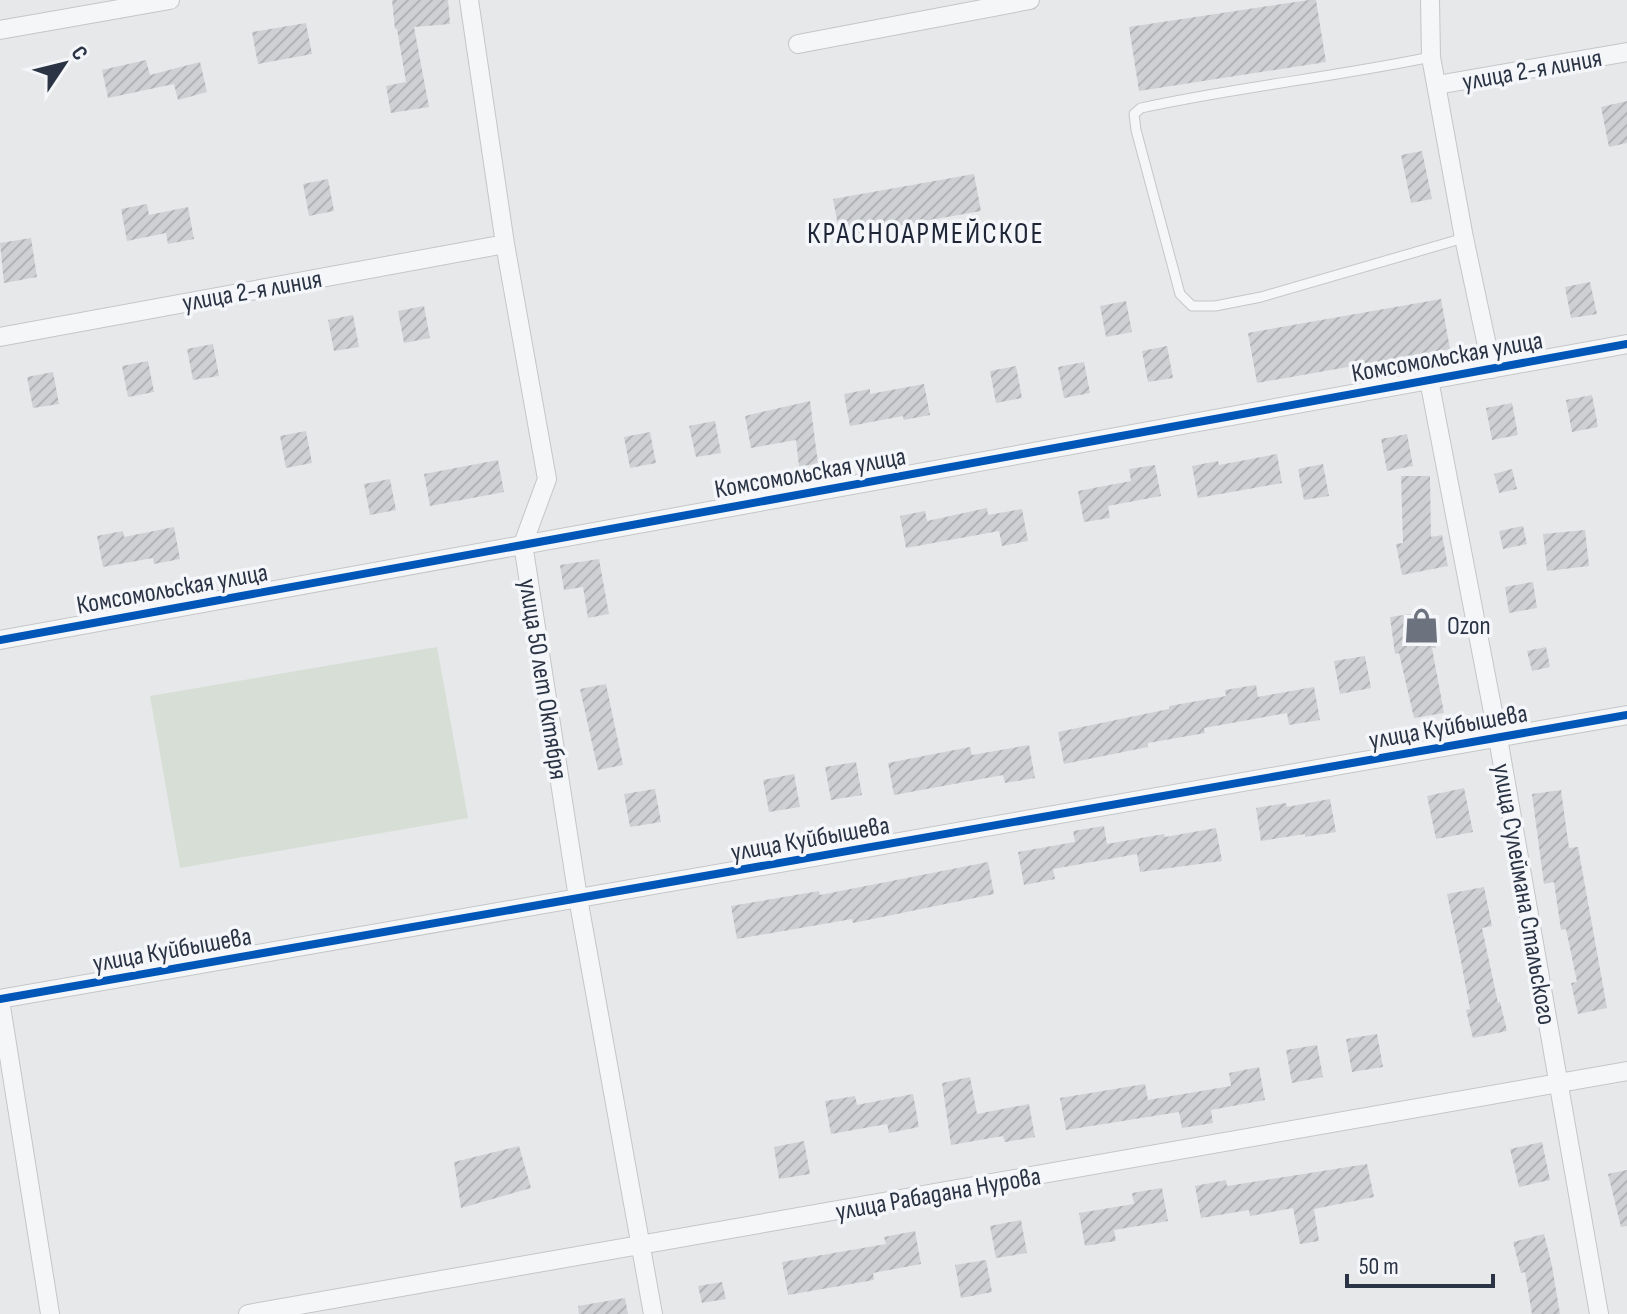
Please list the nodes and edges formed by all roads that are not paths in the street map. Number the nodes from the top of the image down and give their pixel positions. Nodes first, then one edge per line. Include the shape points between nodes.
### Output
1 (170, 0) edge
2 (469, 0) edge
3 (1030, 0) edge
4 (1430, 0) edge
5 (0, 30) edge
6 (798, 44) dead end
7 (1627, 52) edge
8 (1431, 57) junction
9 (1437, 85) junction
10 (1464, 238) junction
11 (505, 244) junction
12 (0, 337) edge
13 (1627, 344) edge
14 (1492, 369) junction
15 (1429, 380) junction
16 (523, 544) junction
17 (0, 640) edge
18 (1627, 715) edge
19 (1498, 738) junction
20 (578, 898) junction
21 (0, 1000) edge
22 (1627, 1071) edge
23 (1558, 1083) junction
24 (641, 1246) junction
25 (50, 1314) edge
26 (248, 1314) edge
27 (653, 1314) edge
28 (1599, 1314) edge

1 - 5 street
2 - 11 street, улица 50 лет Октября
3 - 6 street
4 - 8 street
7 - 9 street, улица 2-я линия
8 - 9 street
8 - 10 lane via 1141,108 1134,114 1136,130 1180,294 1192,306 1261,297
9 - 10 street
10 - 14 street
11 - 12 street, улица 2-я линия
11 - 16 street, улица 50 лет Октября via 547,479
13 - 14 street, Комсомольская улица
14 - 15 street, Комсомольская улица
15 - 16 street, Комсомольская улица
15 - 19 street, улица Сулеймана Стальского
16 - 17 street, Комсомольская улица
16 - 20 street, улица 50 лет Октября
18 - 19 street, улица Куйбышева
19 - 20 street, улица Куйбышева
19 - 23 street, улица Сулеймана Стальского
20 - 21 street, улица Куйбышева
20 - 24 street, улица 50 лет Октября
21 - 25 street
22 - 23 street, улица Рабадана Нурова
23 - 24 street, улица Рабадана Нурова
23 - 28 street, улица Сулеймана Стальского
24 - 26 street, улица Рабадана Нурова
24 - 27 street, улица 50 лет Октября

